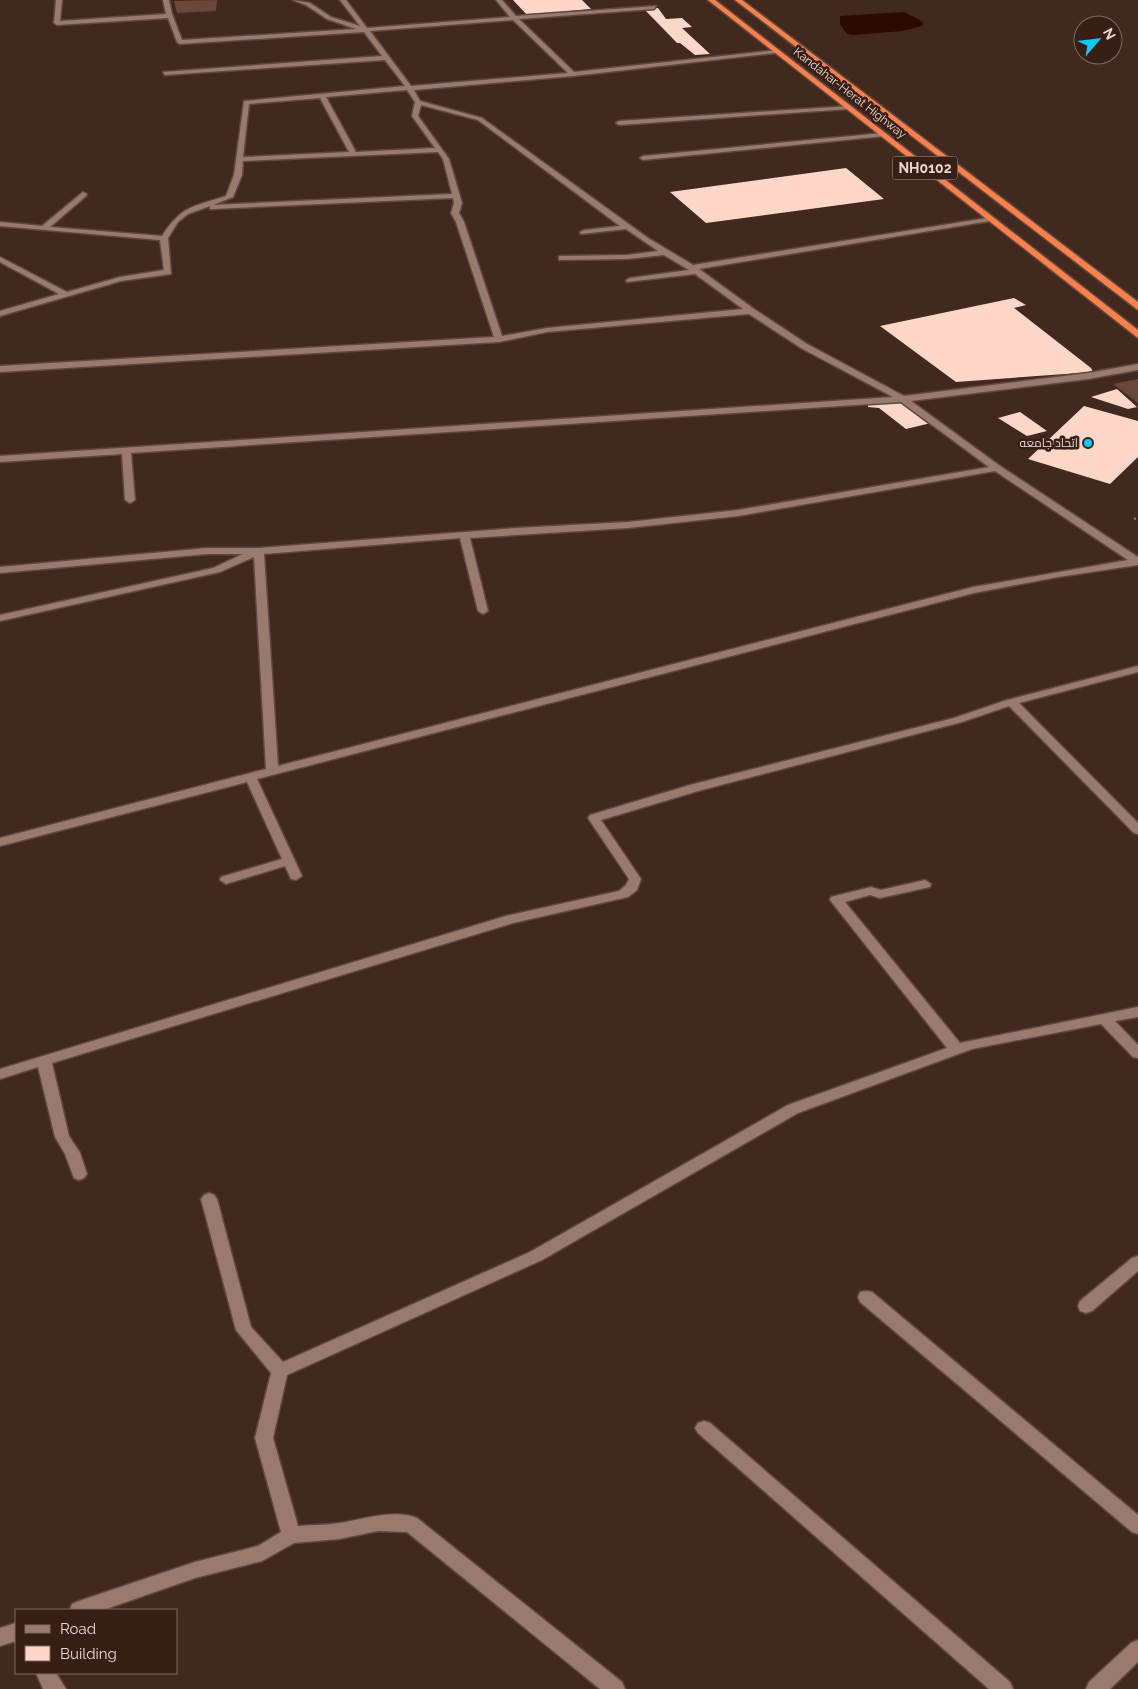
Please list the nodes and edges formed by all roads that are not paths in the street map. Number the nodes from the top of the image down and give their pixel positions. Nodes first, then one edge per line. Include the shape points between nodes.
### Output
1 (59, 0) edge
2 (166, 0) edge
3 (296, 0) edge
4 (343, 0) edge
5 (499, 0) edge
6 (711, 0) edge
7 (738, 0) edge
8 (654, 7) dead end
9 (170, 16) junction
10 (514, 18) junction
11 (364, 30) junction
12 (776, 51) junction
13 (386, 58) junction
14 (165, 73) dead end
15 (573, 74) junction
16 (410, 89) junction
17 (322, 96) junction
18 (418, 102) junction
19 (848, 108) junction
20 (619, 123) dead end
21 (882, 135) junction
22 (440, 150) junction
23 (354, 154) junction
24 (643, 158) dead end
25 (239, 159) junction
26 (83, 194) dead end
27 (456, 196) junction
28 (201, 208) junction
29 (990, 219) junction
30 (0, 224) edge
31 (627, 227) junction
32 (44, 228) junction
33 (584, 232) dead end
34 (164, 238) junction
35 (666, 252) junction
36 (562, 258) dead end
37 (0, 259) edge
38 (694, 269) junction
39 (630, 280) dead end
40 (66, 295) junction
41 (1138, 307) edge
42 (750, 311) junction
43 (0, 314) edge
44 (1138, 335) edge
45 (499, 339) junction
46 (1138, 367) edge
47 (0, 369) edge
48 (903, 398) junction
49 (126, 450) junction
50 (0, 459) edge
51 (997, 468) junction
52 (130, 500) dead end
53 (464, 535) junction
54 (259, 551) junction
55 (1138, 562) edge
56 (0, 570) edge
57 (483, 611) dead end
58 (0, 618) edge
59 (1138, 669) edge
60 (1011, 702) junction
61 (272, 773) junction
62 (251, 778) junction
63 (1138, 830) edge
64 (0, 842) edge
65 (288, 861) junction
66 (296, 876) dead end
67 (226, 880) dead end
68 (924, 884) dead end
69 (1138, 1012) edge
70 (1103, 1018) junction
71 (957, 1050) junction
72 (1138, 1053) edge
73 (44, 1061) junction
74 (0, 1074) edge
75 (79, 1174) dead end
76 (209, 1200) dead end
77 (1138, 1262) edge
78 (866, 1297) dead end
79 (1086, 1306) dead end
80 (280, 1371) junction
81 (704, 1428) dead end
82 (1138, 1526) edge
83 (291, 1535) junction
84 (83, 1609) edge
85 (15, 1632) edge
86 (0, 1637) edge
87 (1138, 1649) edge
88 (46, 1674) edge
89 (56, 1689) edge
90 (615, 1689) edge
91 (1003, 1689) edge
92 (1096, 1689) edge

1 - 9 street via 57,23
2 - 9 street
3 - 11 street via 329,18
4 - 11 street
5 - 10 street
6 - 12 highway, Kandahar-Herat Highway / NH0102
7 - 41 highway, Kandahar-Herat Highway / NH0102
8 - 10 street
9 - 11 street via 180,42
10 - 11 street
10 - 15 street
11 - 13 street
12 - 15 street
12 - 19 highway, Kandahar-Herat Highway / NH0102
13 - 14 street
13 - 16 street
15 - 16 street
16 - 17 street
16 - 18 street
17 - 23 street
17 - 25 street via 246,102
18 - 22 street via 415,116
18 - 31 street via 480,119
19 - 20 street
19 - 21 highway, Kandahar-Herat Highway / NH0102
21 - 24 street
21 - 29 highway, Kandahar-Herat Highway / NH0102
22 - 23 street
22 - 27 street via 446,159
23 - 25 street
25 - 28 street via 238,175 229,197
26 - 32 street
27 - 28 street
27 - 45 street via 458,203 454,213 460,222
28 - 34 street via 185,212
29 - 38 street
29 - 44 highway, Kandahar-Herat Highway / NH0102
30 - 32 street
31 - 33 street
31 - 35 street
32 - 34 street
34 - 40 street via 168,272 120,278
35 - 36 street via 627,257
35 - 38 street
37 - 40 street
38 - 39 street
38 - 42 street
40 - 43 street
42 - 45 street via 547,330
42 - 48 street via 810,350
45 - 47 street
46 - 48 street
48 - 49 street
48 - 51 street
49 - 50 street
49 - 52 street
51 - 53 street via 738,513 628,525
51 - 55 street
53 - 54 street
53 - 57 street
54 - 56 street via 207,551
54 - 58 street via 216,570
54 - 61 street
55 - 61 street via 973,590
59 - 60 street
60 - 63 street
60 - 73 street via 958,720 694,788 594,818 635,879 632,887 622,894 511,918
61 - 62 street
62 - 64 street
62 - 65 street
65 - 66 street
65 - 67 street
68 - 71 street via 880,894 871,891 836,900
69 - 70 street
70 - 71 street
70 - 72 street
71 - 80 street via 793,1109 536,1256
73 - 74 street
73 - 75 street via 62,1137
76 - 80 street via 244,1330
77 - 79 street
78 - 82 street
80 - 83 street via 264,1438
81 - 91 street
83 - 84 street via 262,1553 195,1570
83 - 90 street via 378,1523 411,1524
85 - 86 street
87 - 92 street
88 - 89 street via 50,1685

